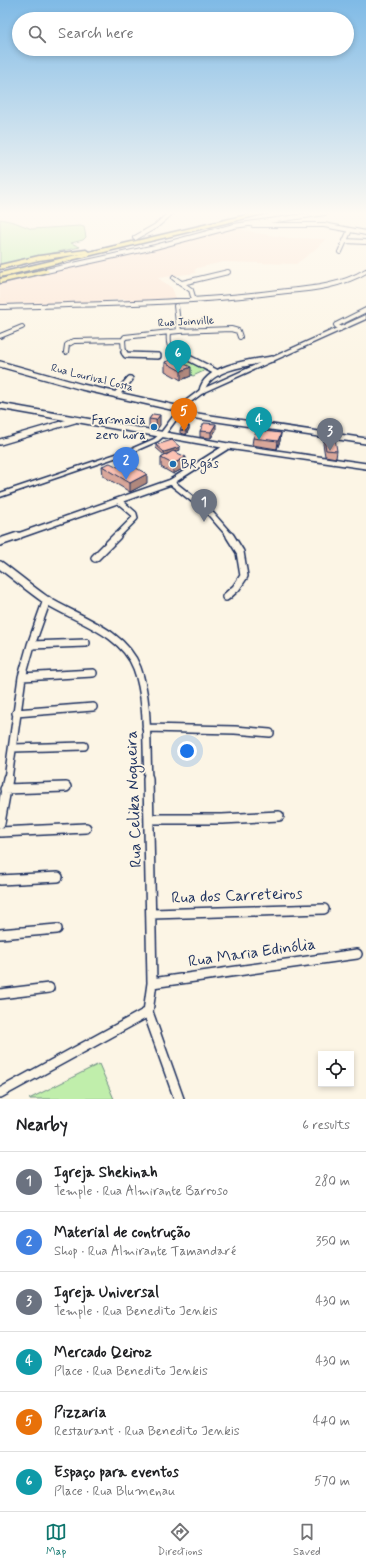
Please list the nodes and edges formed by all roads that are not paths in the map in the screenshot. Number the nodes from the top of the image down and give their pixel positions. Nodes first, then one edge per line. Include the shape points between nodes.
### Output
1 (11, 264) edge
2 (27, 264) edge
3 (48, 264) edge
4 (69, 264) edge
5 (0, 267) edge
6 (0, 270) edge
7 (46, 271) joint
8 (228, 272) dead end
9 (366, 272) edge
10 (0, 275) edge
11 (174, 278) dead end
12 (0, 281) edge
13 (182, 283) junction
14 (194, 300) junction
15 (176, 306) dead end
16 (0, 307) edge
17 (366, 310) edge
18 (366, 317) edge
19 (22, 327) dead end
20 (340, 329) junction
21 (179, 331) junction
22 (169, 332) junction
23 (0, 336) edge
24 (240, 337) dead end
25 (123, 340) junction
26 (66, 352) dead end
27 (158, 356) dead end
28 (272, 359) junction
29 (0, 364) edge
30 (218, 373) junction
31 (130, 379) dead end
32 (202, 391) junction
33 (116, 395) junction
34 (0, 406) edge
35 (179, 411) junction
36 (78, 420) junction
37 (162, 435) junction
38 (366, 441) edge
39 (0, 442) edge
40 (228, 446) junction
41 (366, 466) edge
42 (171, 482) junction
43 (0, 495) edge
44 (119, 501) junction
45 (0, 542) edge
46 (95, 558) dead end
47 (0, 565) edge
48 (226, 597) dead end
49 (47, 600) junction
50 (86, 643) dead end
51 (31, 645) junction
52 (93, 673) dead end
53 (22, 677) junction
54 (93, 707) dead end
55 (16, 713) junction
56 (146, 728) junction
57 (270, 733) dead end
58 (84, 746) dead end
59 (12, 748) junction
60 (66, 787) dead end
61 (5, 789) junction
62 (279, 816) dead end
63 (150, 819) junction
64 (0, 823) edge
65 (86, 828) dead end
66 (0, 832) edge
67 (58, 877) dead end
68 (0, 880) edge
69 (324, 909) dead end
70 (152, 914) junction
71 (57, 929) dead end
72 (0, 934) edge
73 (357, 954) dead end
74 (152, 983) junction
75 (49, 988) dead end
76 (0, 994) edge
77 (148, 1012) junction
78 (2, 1095) edge
79 (179, 1099) edge

1 - 5 main road
2 - 6 highway
3 - 10 highway
4 - 7 highway
7 - 12 main road
8 - 13 street
9 - 14 street via 347,281 322,286 241,297
11 - 13 street
13 - 14 street via 191,290
14 - 16 street
15 - 21 street
17 - 20 street via 336,325
18 - 20 main road
19 - 23 street
20 - 28 main road
21 - 22 street, Rua Joinville
21 - 24 street, Rua Joinville via 231,329 238,331
22 - 25 street, Rua Joinville via 130,335 125,336
22 - 30 street via 168,343 172,349
25 - 26 street via 74,341 67,345
25 - 27 street via 126,355
28 - 30 street via 242,363
28 - 32 main road
29 - 33 street, Rua Lourival Costa
30 - 32 street via 202,384
31 - 33 street
32 - 35 main road
33 - 35 street, Rua Lourival Costa
34 - 36 street
35 - 37 main road
35 - 38 street, Rua Lourival Costa via 264,427
36 - 37 street
36 - 39 street
37 - 40 street
37 - 43 main road via 133,450
40 - 41 street
40 - 42 street
42 - 44 street
42 - 48 street via 226,532 240,553 244,576
44 - 45 street
44 - 46 street via 136,518
47 - 49 street, Rua Celika Nogueira
49 - 51 street
49 - 56 street, Rua Celika Nogueira via 111,636 132,658 144,694
50 - 51 street
51 - 53 street
52 - 53 street
53 - 55 street
54 - 55 street
55 - 59 street
56 - 57 street
56 - 63 street, Rua Celika Nogueira
58 - 59 street
59 - 61 street
60 - 61 street
61 - 64 street
62 - 63 street
63 - 70 street, Rua Celika Nogueira
65 - 66 street
67 - 68 street
69 - 70 street, Rua dos Carreteiros
70 - 74 street, Rua Celika Nogueira
71 - 72 street
73 - 74 street, Rua Maria Edinólia
74 - 77 street, Rua Celika Nogueira
75 - 76 street
77 - 78 street
77 - 79 street, Rua Celika Nogueira

